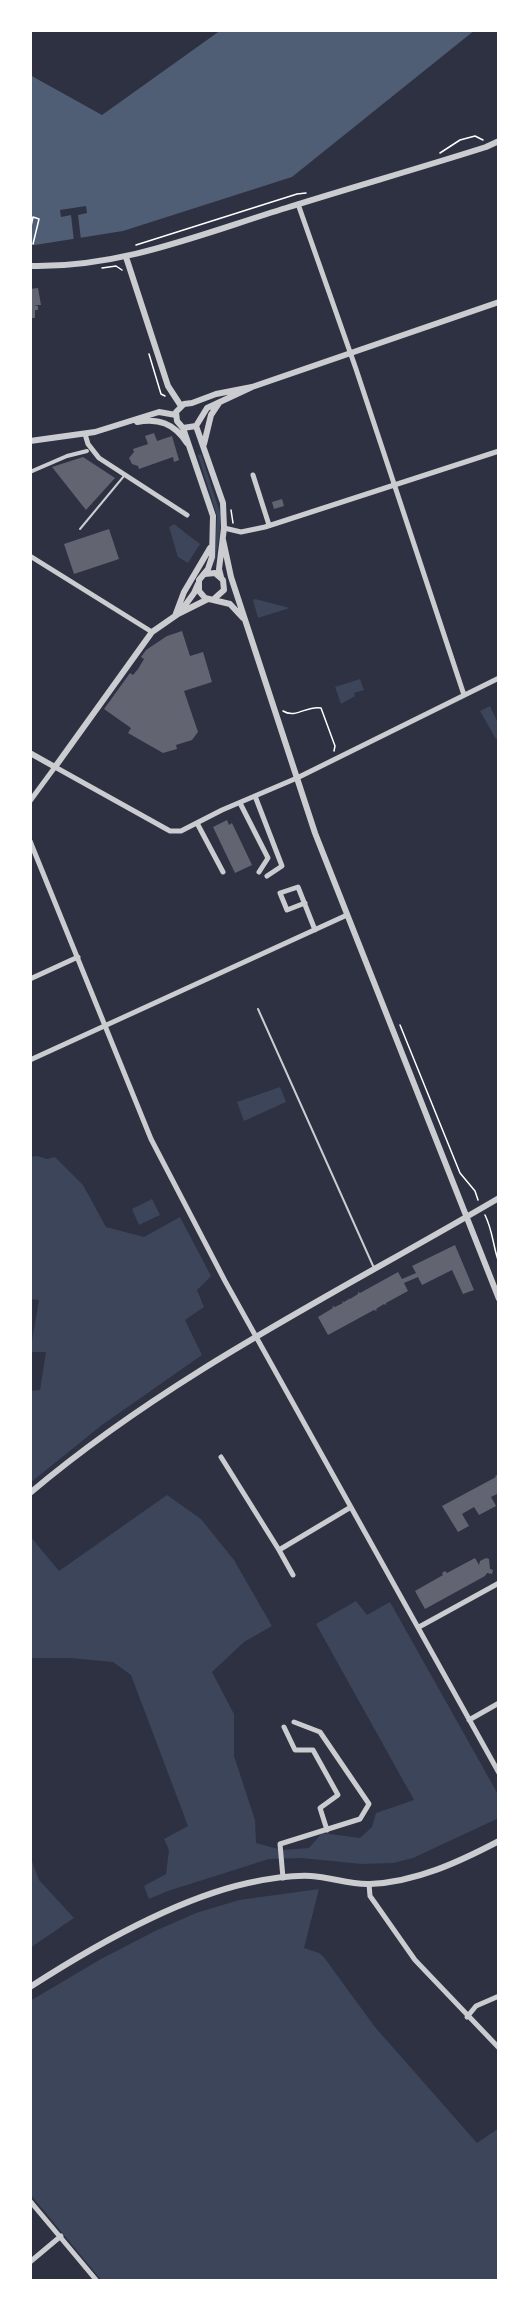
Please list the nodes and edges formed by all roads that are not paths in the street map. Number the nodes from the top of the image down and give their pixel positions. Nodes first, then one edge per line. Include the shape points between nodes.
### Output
1 (499, 141) edge
2 (298, 204) junction
3 (126, 257) junction
4 (30, 266) edge
5 (499, 302) edge
6 (350, 354) junction
7 (252, 387) junction
8 (192, 403) junction
9 (219, 403) junction
10 (181, 406) junction
11 (176, 415) junction
12 (202, 415) junction
13 (124, 424) junction
14 (196, 426) junction
15 (183, 428) junction
16 (85, 434) junction
17 (30, 441) edge
18 (203, 447) junction
19 (87, 451) dead end
20 (192, 451) junction
21 (499, 451) edge
22 (30, 472) edge
23 (125, 475) junction
24 (253, 475) dead end
25 (394, 485) junction
26 (187, 515) dead end
27 (269, 525) junction
28 (224, 528) junction
29 (80, 529) dead end
30 (223, 540) junction
31 (211, 547) junction
32 (30, 556) edge
33 (205, 574) junction
34 (223, 580) junction
35 (198, 584) junction
36 (238, 597) junction
37 (211, 598) junction
38 (177, 615) junction
39 (246, 620) junction
40 (152, 632) junction
41 (499, 678) edge
42 (464, 695) junction
43 (30, 753) edge
44 (55, 767) junction
45 (297, 778) junction
46 (255, 796) junction
47 (30, 801) edge
48 (240, 803) junction
49 (197, 823) junction
50 (30, 841) edge
51 (223, 872) dead end
52 (259, 872) dead end
53 (267, 876) dead end
54 (305, 903) junction
55 (347, 915) junction
56 (315, 930) junction
57 (78, 957) junction
58 (30, 979) edge
59 (258, 1009) dead end
60 (104, 1026) junction
61 (30, 1060) edge
62 (499, 1198) edge
63 (467, 1215) junction
64 (374, 1268) junction
65 (499, 1299) edge
66 (256, 1335) junction
67 (221, 1457) dead end
68 (30, 1493) edge
69 (351, 1507) junction
70 (279, 1550) junction
71 (293, 1575) dead end
72 (499, 1582) edge
73 (419, 1627) junction
74 (499, 1703) edge
75 (468, 1720) junction
76 (294, 1722) dead end
77 (284, 1727) dead end
78 (499, 1773) edge
79 (327, 1830) junction
80 (499, 1841) edge
81 (283, 1878) junction
82 (369, 1884) junction
83 (30, 1987) edge
84 (499, 1996) edge
85 (467, 2017) junction
86 (499, 2048) edge
87 (30, 2201) edge
88 (61, 2236) junction
89 (30, 2262) edge
90 (97, 2281) edge

1 - 2 street
2 - 3 street
2 - 6 street
3 - 4 street
3 - 10 street via 168,386
5 - 6 street
6 - 7 street
6 - 25 street
7 - 8 street
7 - 9 street
8 - 10 street
8 - 12 street
9 - 12 street
9 - 18 street via 208,422
10 - 11 street
11 - 13 street via 159,412
11 - 15 street
12 - 14 street
13 - 16 street
13 - 20 street via 151,419 165,423 184,438
14 - 15 street
14 - 18 street
15 - 20 street
16 - 17 street
16 - 23 street via 99,458
18 - 28 street via 223,503
19 - 22 street
20 - 31 street via 213,516
21 - 25 street
23 - 26 street
23 - 29 lane
24 - 27 street
25 - 27 street
25 - 42 street
27 - 28 street via 247,531
28 - 30 street
30 - 34 street via 219,569
30 - 36 street
31 - 33 street via 212,557
31 - 38 street via 183,592
32 - 40 street
33 - 34 street via 212,573
33 - 35 street
34 - 36 street
34 - 37 street via 222,593
35 - 37 street via 201,593
35 - 38 street
36 - 39 street
37 - 38 street
37 - 39 street via 230,604
38 - 40 street
39 - 45 street
40 - 44 street
41 - 42 street
42 - 45 street
43 - 44 street
44 - 47 street
44 - 49 street via 170,831 181,831
45 - 46 street
45 - 55 street
46 - 48 street
46 - 53 street via 282,866
48 - 49 street
48 - 52 street via 268,858
49 - 51 street
50 - 57 street
54 - 54 street via 298,887 280,894 287,910
54 - 56 street
55 - 56 street
55 - 63 street
56 - 60 street
57 - 58 street
57 - 60 street
59 - 64 lane
60 - 61 street
60 - 66 street via 146,1129
62 - 63 street
63 - 64 street
63 - 65 street
64 - 66 street
66 - 68 street via 108,1431
66 - 69 street
67 - 70 street
69 - 70 street
69 - 73 street
70 - 71 street
72 - 73 street
73 - 75 street
74 - 75 street
75 - 78 street
76 - 79 street via 320,1732 369,1804 360,1819
77 - 79 street via 295,1750 313,1750 339,1795 320,1808
79 - 81 street via 280,1845
80 - 82 street via 425,1874
81 - 82 street via 312,1876
81 - 83 street via 231,1888 173,1909
82 - 85 street via 370,1896 407,1951
84 - 85 street via 476,2006
85 - 86 street
87 - 88 street
88 - 89 street
88 - 90 street

